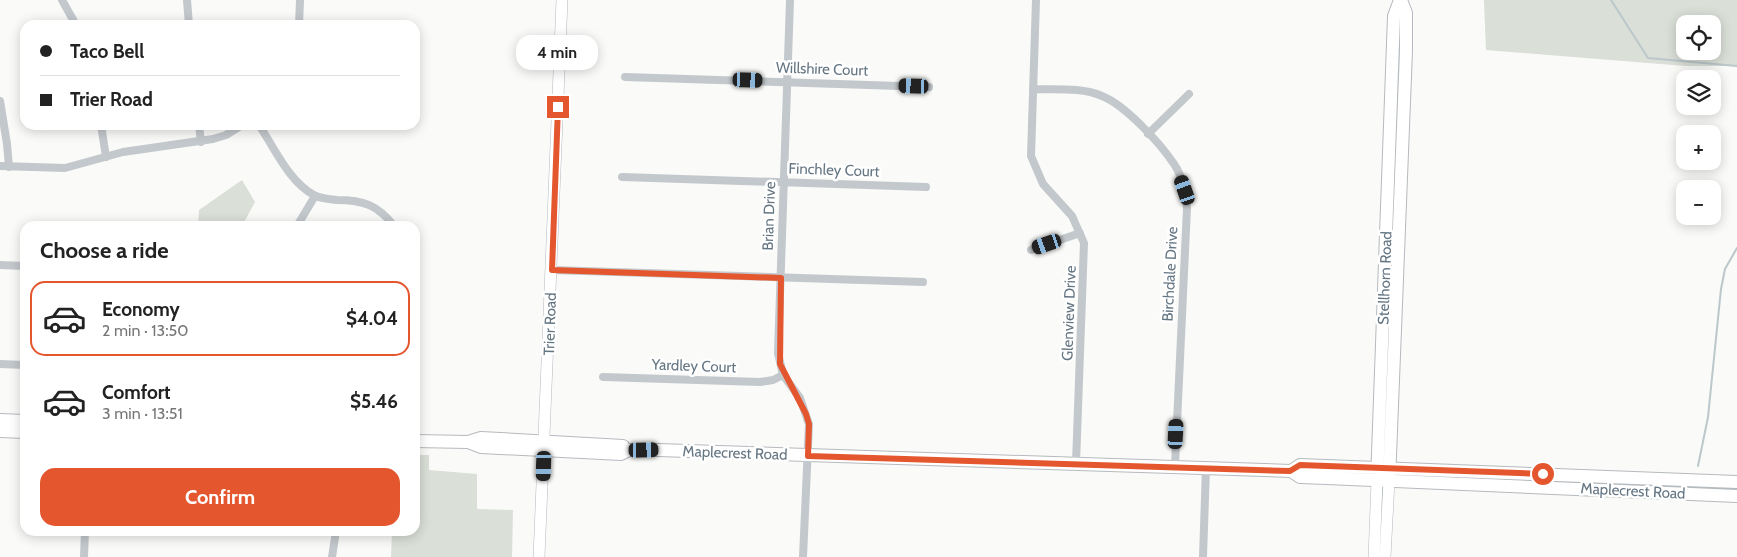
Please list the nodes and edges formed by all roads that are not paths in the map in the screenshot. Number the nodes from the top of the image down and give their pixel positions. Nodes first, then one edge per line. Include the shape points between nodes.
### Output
1 (62, 0) edge
2 (187, 0) edge
3 (300, 0) edge
4 (562, 0) edge
5 (790, 0) edge
6 (1036, 0) edge
7 (1401, 0) edge
8 (73, 20) edge
9 (189, 20) edge
10 (299, 20) edge
11 (625, 77) dead end
12 (787, 81) junction
13 (929, 86) dead end
14 (1033, 89) junction
15 (1189, 94) dead end
16 (0, 100) edge
17 (102, 130) edge
18 (200, 130) edge
19 (234, 130) edge
20 (262, 130) edge
21 (1148, 134) junction
22 (201, 142) junction
23 (106, 157) junction
24 (4, 166) edge
25 (622, 177) dead end
26 (784, 182) junction
27 (926, 187) dead end
28 (315, 196) junction
29 (300, 221) edge
30 (389, 221) edge
31 (1080, 233) junction
32 (1031, 250) dead end
33 (0, 265) edge
34 (20, 266) edge
35 (552, 270) junction
36 (781, 278) junction
37 (923, 282) dead end
38 (0, 364) edge
39 (20, 365) edge
40 (783, 375) junction
41 (603, 377) dead end
42 (0, 420) edge
43 (20, 421) edge
44 (0, 431) edge
45 (20, 432) edge
46 (420, 441) edge
47 (545, 446) junction
48 (808, 456) junction
49 (1076, 463) junction
50 (1175, 466) junction
51 (1206, 468) junction
52 (1384, 475) junction
53 (1737, 482) edge
54 (1737, 496) edge
55 (85, 536) edge
56 (335, 536) edge
57 (84, 557) edge
58 (332, 557) edge
59 (539, 557) edge
60 (803, 557) edge
61 (1203, 557) edge
62 (1374, 557) edge
63 (1385, 557) edge

1 - 8 street
2 - 9 street
3 - 10 street
4 - 35 street, Trier Road
5 - 12 street, Brian Drive
6 - 14 street, Glenview Drive
7 - 52 main road, Stellhorn Road via 1406,13 1406,51
11 - 12 street, Willshire Court
12 - 13 street, Willshire Court
12 - 26 street, Brian Drive
14 - 21 street, Birchdale Drive via 1087,91 1101,95 1114,102
14 - 31 street, Glenview Drive via 1030,156 1043,184 1072,216
15 - 21 street
16 - 24 street via 7,144
17 - 23 street
18 - 22 street
19 - 22 street
20 - 28 street via 293,175
21 - 50 street, Birchdale Drive via 1174,164 1185,190 1187,208
22 - 23 street
23 - 24 street via 61,168
25 - 26 street, Finchley Court
26 - 27 street, Finchley Court
26 - 36 street, Brian Drive
28 - 29 street
28 - 30 street via 363,202 378,209
31 - 32 street
31 - 49 street, Glenview Drive via 1084,244 1085,271
33 - 34 street
35 - 36 street
35 - 47 street, Trier Road
36 - 37 street
36 - 40 street, Brian Drive via 778,353
38 - 39 street
40 - 41 street, Yardley Court via 760,382
40 - 48 street, Brian Drive via 800,398 806,414 809,424
42 - 43 main road
44 - 45 main road
46 - 47 main road, Maplecrest Road via 468,442 481,438
47 - 48 main road, Maplecrest Road via 622,445 629,450
47 - 59 street, Trier Road
48 - 49 main road, Maplecrest Road
48 - 60 street, Brian Drive
49 - 50 main road, Maplecrest Road
50 - 51 main road, Maplecrest Road
51 - 52 main road, Maplecrest Road via 1290,471 1300,465
51 - 61 street
52 - 53 main road, Maplecrest Road
52 - 54 main road, Maplecrest Road
52 - 62 street, Stellhorn Road
52 - 63 street, Stellhorn Road
55 - 57 street
56 - 58 street

